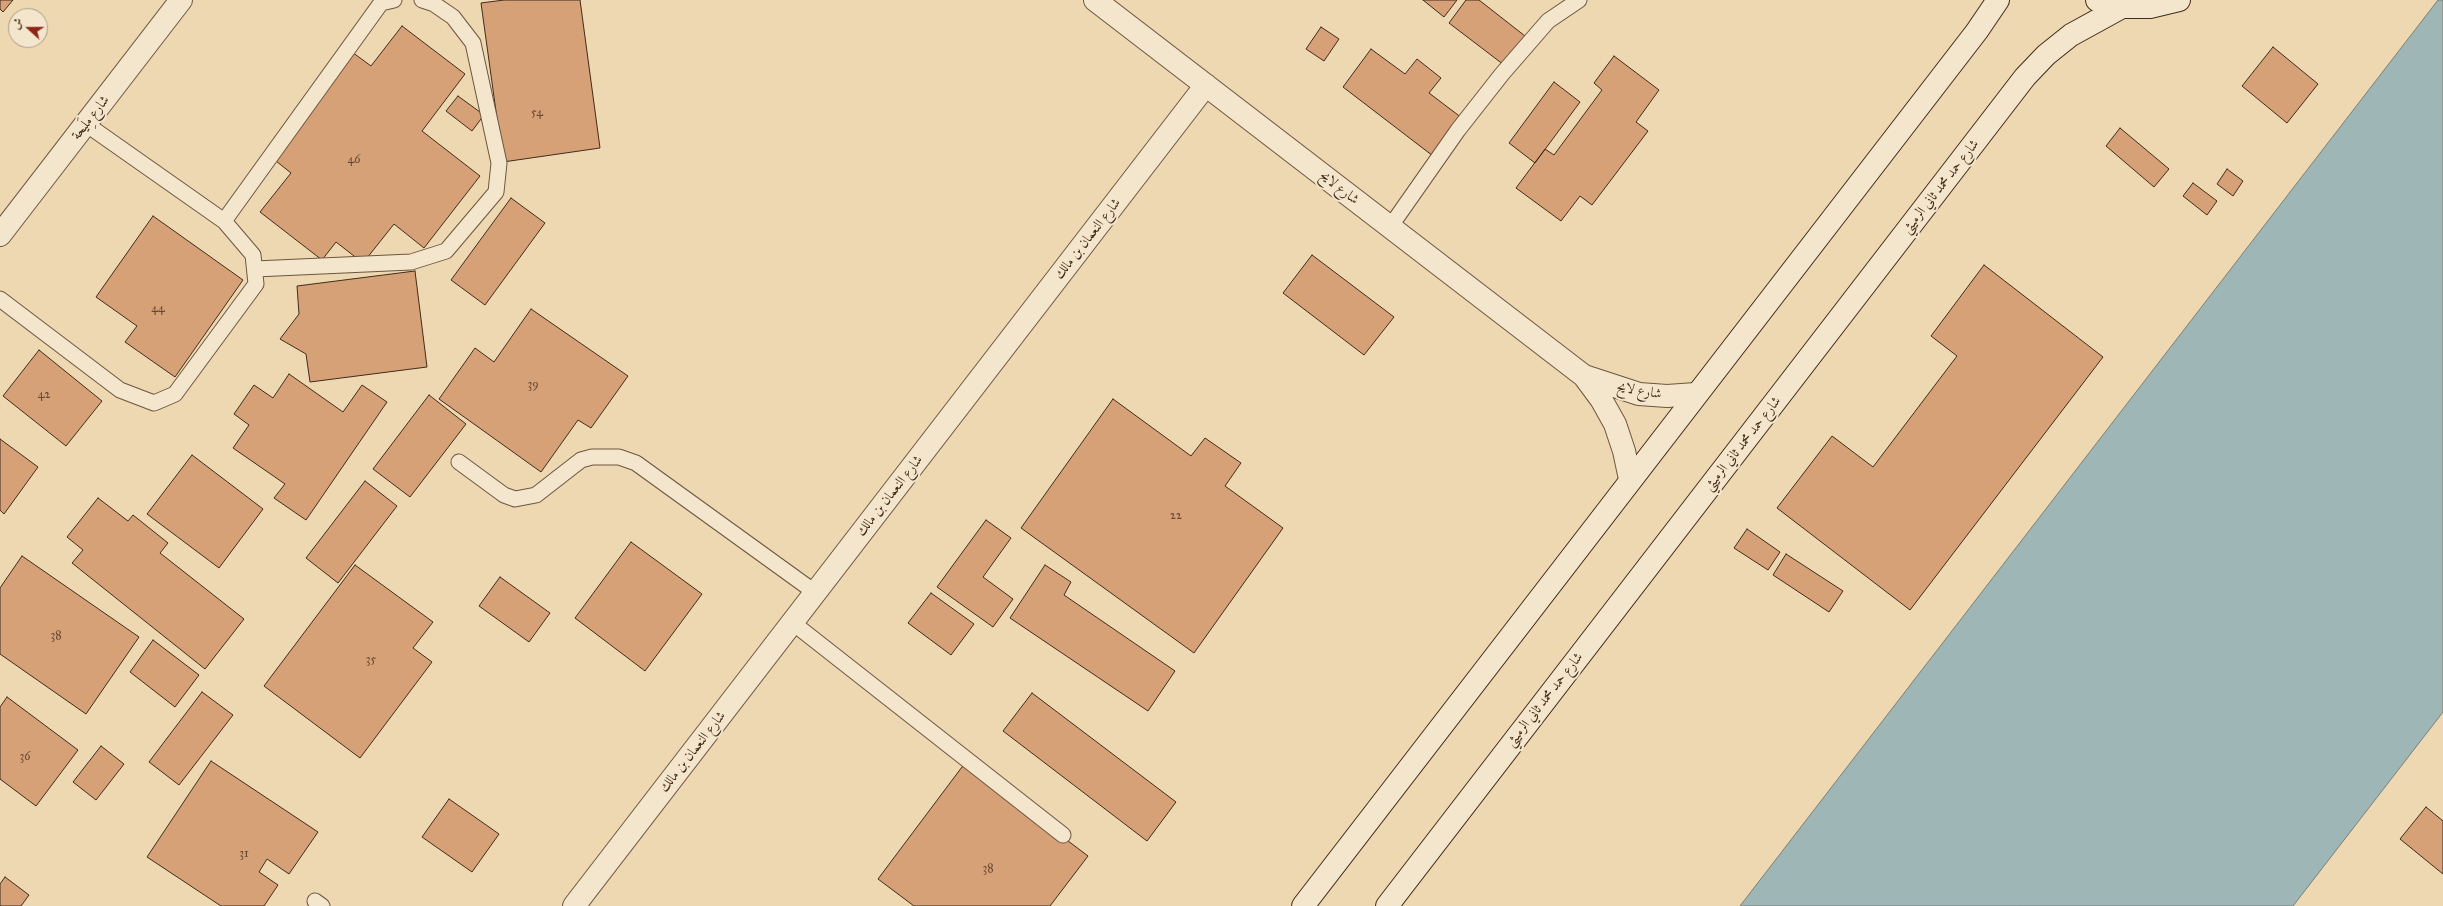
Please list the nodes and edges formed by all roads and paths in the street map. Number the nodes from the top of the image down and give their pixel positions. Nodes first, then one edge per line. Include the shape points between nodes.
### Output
1 (181, 0) edge
2 (394, 0) edge
3 (422, 0) edge
4 (1095, 0) edge
5 (1579, 0) edge
6 (1998, 0) edge
7 (2097, 0) edge
8 (2179, 0) edge
9 (2122, 7) junction
10 (1206, 85) junction
11 (86, 124) junction
12 (224, 221) junction
13 (1390, 227) junction
14 (0, 235) edge
15 (255, 269) junction
16 (0, 299) edge
17 (1584, 376) junction
18 (1696, 394) junction
19 (459, 462) dead end
20 (1630, 479) junction
21 (816, 593) junction
22 (793, 623) junction
23 (1063, 835) dead end
24 (574, 906) edge
25 (1303, 906) edge
26 (1387, 906) edge

1 - 11 street, شارع مِلَيحة
2 - 12 lane via 382,3
3 - 15 lane via 434,4 453,17 473,43 499,163 496,192 446,251 411,262
4 - 10 street, شارع لايح
5 - 13 lane via 1548,21 1502,74 1458,130
6 - 18 street via 1977,32
7 - 9 street
8 - 9 street via 2150,7
9 - 26 street, شارع حمد محمد ثاني الرميثي via 2071,35 2046,55 2025,77
10 - 13 street, شارع لايح
10 - 21 street, شارع النعمان بن مالك
11 - 12 lane
11 - 14 street, شارع مِلَيحة
12 - 15 lane via 253,255
13 - 17 street, شارع لايح
15 - 16 lane via 256,284 175,394 154,403 120,390
17 - 18 street, شارع لايح via 1639,394
17 - 20 street, شارع لايح via 1615,424
18 - 20 street
19 - 21 lane via 504,495 516,499 536,495 581,460 592,456 619,457 636,463
20 - 25 street
21 - 22 street, شارع النعمان بن مالك
22 - 23 lane
22 - 24 street, شارع النعمان بن مالك

